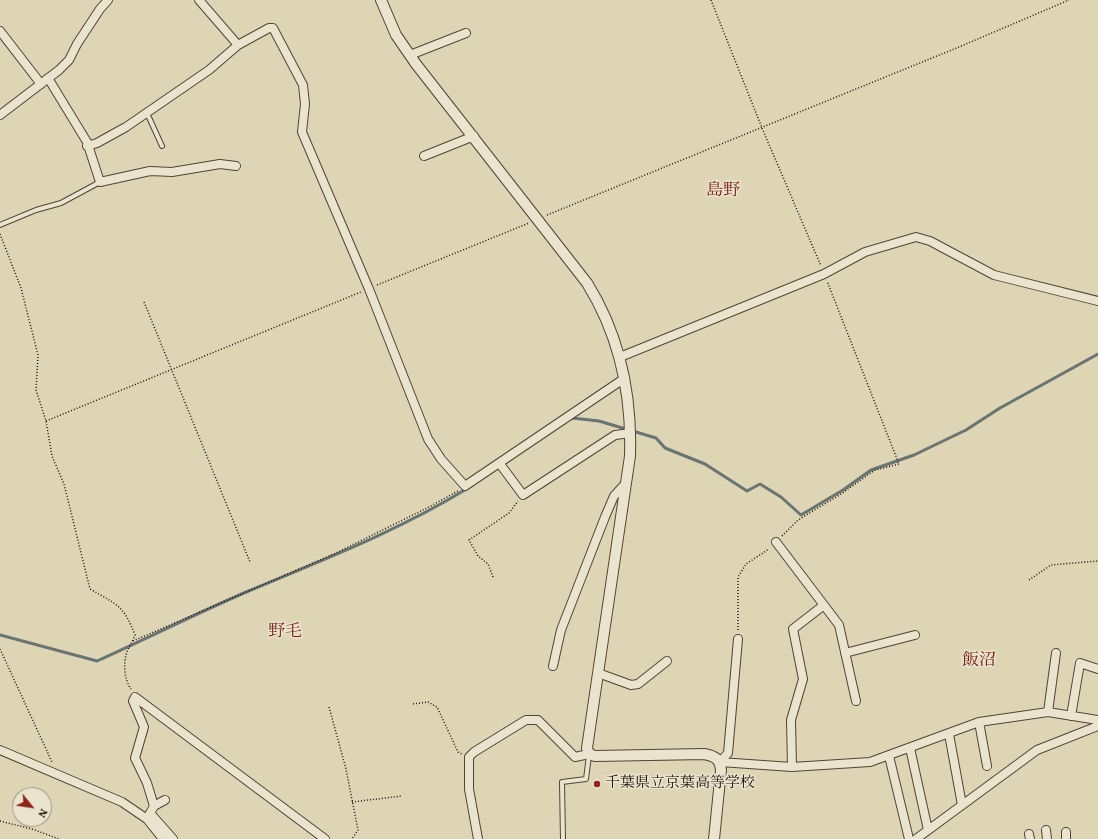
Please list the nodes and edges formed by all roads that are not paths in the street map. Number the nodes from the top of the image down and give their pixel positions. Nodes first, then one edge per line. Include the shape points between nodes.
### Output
1 (199, 0) edge
2 (381, 0) edge
3 (104, 1) edge
4 (0, 31) edge
5 (466, 33) dead end
6 (238, 45) junction
7 (410, 55) junction
8 (48, 78) junction
9 (41, 84) junction
10 (146, 113) junction
11 (0, 115) edge
12 (474, 136) junction
13 (87, 146) junction
14 (162, 146) dead end
15 (424, 156) dead end
16 (236, 166) dead end
17 (100, 182) junction
18 (0, 225) edge
19 (1098, 302) edge
20 (620, 357) junction
21 (625, 378) junction
22 (631, 433) junction
23 (500, 464) junction
24 (626, 483) junction
25 (776, 542) road end
26 (824, 605) junction
27 (915, 635) dead end
28 (738, 639) road end
29 (845, 653) junction
30 (1056, 653) dead end
31 (668, 661) dead end
32 (553, 666) dead end
33 (1098, 669) edge
34 (598, 673) junction
35 (856, 701) dead end
36 (1048, 712) junction
37 (1071, 716) junction
38 (1098, 720) edge
39 (979, 722) junction
40 (1098, 726) edge
41 (949, 734) junction
42 (910, 748) junction
43 (0, 750) edge
44 (589, 754) junction
45 (889, 756) junction
46 (720, 762) junction
47 (987, 766) dead end
48 (792, 767) junction
49 (165, 800) dead end
50 (962, 805) junction
51 (150, 812) junction
52 (928, 830) junction
53 (1046, 830) dead end
54 (163, 839) edge
55 (173, 839) edge
56 (325, 839) edge
57 (478, 839) edge
58 (563, 839) edge
59 (714, 839) edge
60 (909, 839) edge
61 (916, 839) edge
62 (1047, 839) edge

1 - 6 street
2 - 7 street via 396,35
3 - 8 street via 69,60
4 - 9 street
5 - 7 street
6 - 10 street via 209,70
6 - 23 street via 273,28 303,85 302,132 369,289 428,439 441,459 465,486
7 - 12 street
8 - 9 street
8 - 13 street
9 - 11 street
10 - 13 street via 97,143
10 - 14 lane
12 - 15 street
12 - 20 street via 587,283 599,302
13 - 17 street
16 - 17 street via 220,164 172,172 150,171
17 - 18 lane via 61,203
19 - 20 street via 994,276 930,241 916,237 865,252 824,274
20 - 21 street
21 - 22 street
21 - 23 street
22 - 23 street via 615,435 523,495
22 - 24 street
24 - 32 street via 614,496 604,517 561,630
24 - 34 street
25 - 26 street
26 - 29 street via 839,625
26 - 48 street via 792,630 803,679 791,720
27 - 29 street
28 - 46 street via 728,753
29 - 35 street
30 - 36 street
31 - 34 street via 638,684 631,685
33 - 37 street via 1080,663
34 - 44 street via 587,748
36 - 37 street
36 - 39 street
37 - 38 street
39 - 41 street
39 - 47 street
40 - 50 street via 1037,750
41 - 42 street
41 - 50 street
42 - 45 street
42 - 52 street
43 - 51 street
44 - 46 street via 704,754 713,756
44 - 57 street via 575,757 538,720 526,720 474,752 469,757 469,789
44 - 58 lane via 586,779 562,782
45 - 48 street via 870,762
45 - 60 street
46 - 48 street
46 - 59 street
49 - 51 street
50 - 52 street
51 - 54 street
51 - 55 street
51 - 56 street via 147,783 135,758 144,727 133,701 135,696
52 - 61 street
53 - 62 street

